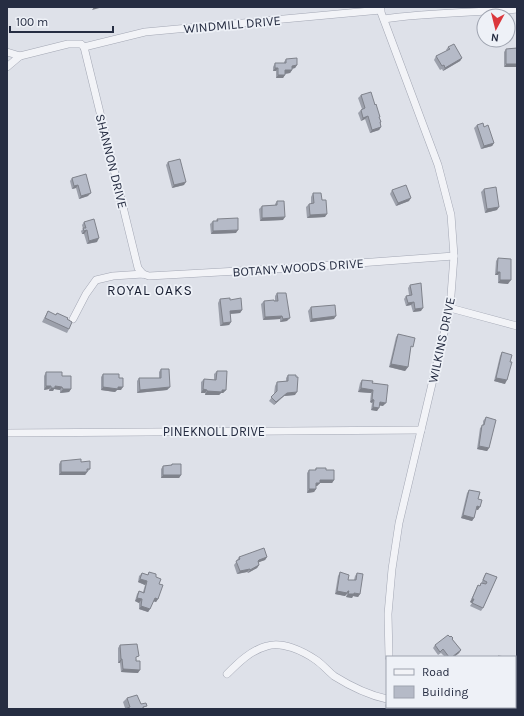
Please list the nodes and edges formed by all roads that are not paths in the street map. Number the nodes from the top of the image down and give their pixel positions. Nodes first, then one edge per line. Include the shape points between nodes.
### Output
1 (380, 9) edge
2 (517, 10) edge
3 (384, 19) junction
4 (84, 47) junction
5 (7, 52) edge
6 (20, 56) junction
7 (7, 67) edge
8 (454, 256) junction
9 (143, 274) junction
10 (450, 308) junction
11 (74, 319) dead end
12 (517, 326) edge
13 (421, 430) junction
14 (7, 433) edge
15 (388, 656) edge
16 (227, 674) dead end
17 (386, 699) edge

1 - 3 street, WILKINS DRIVE
1 - 4 street, WINDMILL DRIVE via 145,32
2 - 3 street
3 - 8 street, WILKINS DRIVE via 438,165 452,215
4 - 6 street via 81,44 68,44
4 - 9 street, SHANNON DRIVE via 138,268
5 - 6 street
6 - 7 street
8 - 9 street, BOTANY WOODS DRIVE via 149,276
8 - 10 street, WILKINS DRIVE
9 - 11 street, BOTANY WOODS DRIVE via 96,280
10 - 12 street
10 - 13 street, WILKINS DRIVE
13 - 14 street, PINEKNOLL DRIVE
13 - 15 street, WILKINS DRIVE via 399,523 392,569
16 - 17 street via 253,652 267,645 282,645 303,652 348,684 373,696

